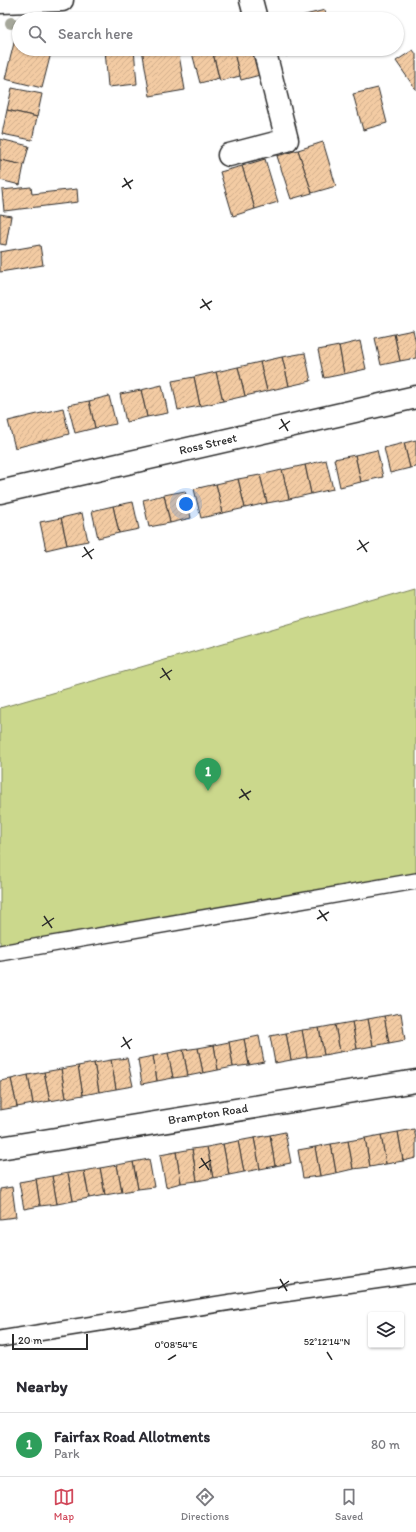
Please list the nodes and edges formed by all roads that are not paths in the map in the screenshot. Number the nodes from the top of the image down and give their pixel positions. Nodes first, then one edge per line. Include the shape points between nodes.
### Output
1 (62, 0) edge
2 (251, 0) edge
3 (0, 2) edge
4 (254, 12) edge
5 (266, 56) edge
6 (229, 155) dead end
7 (416, 397) edge
8 (0, 492) edge
9 (416, 881) edge
10 (0, 953) edge
11 (416, 1081) edge
12 (0, 1148) edge
13 (416, 1274) edge
14 (0, 1339) edge

1 - 3 street
2 - 4 street
5 - 6 street via 287,140
7 - 8 street, Ross Street
9 - 10 lane
11 - 12 street, Brampton Road
13 - 14 lane

